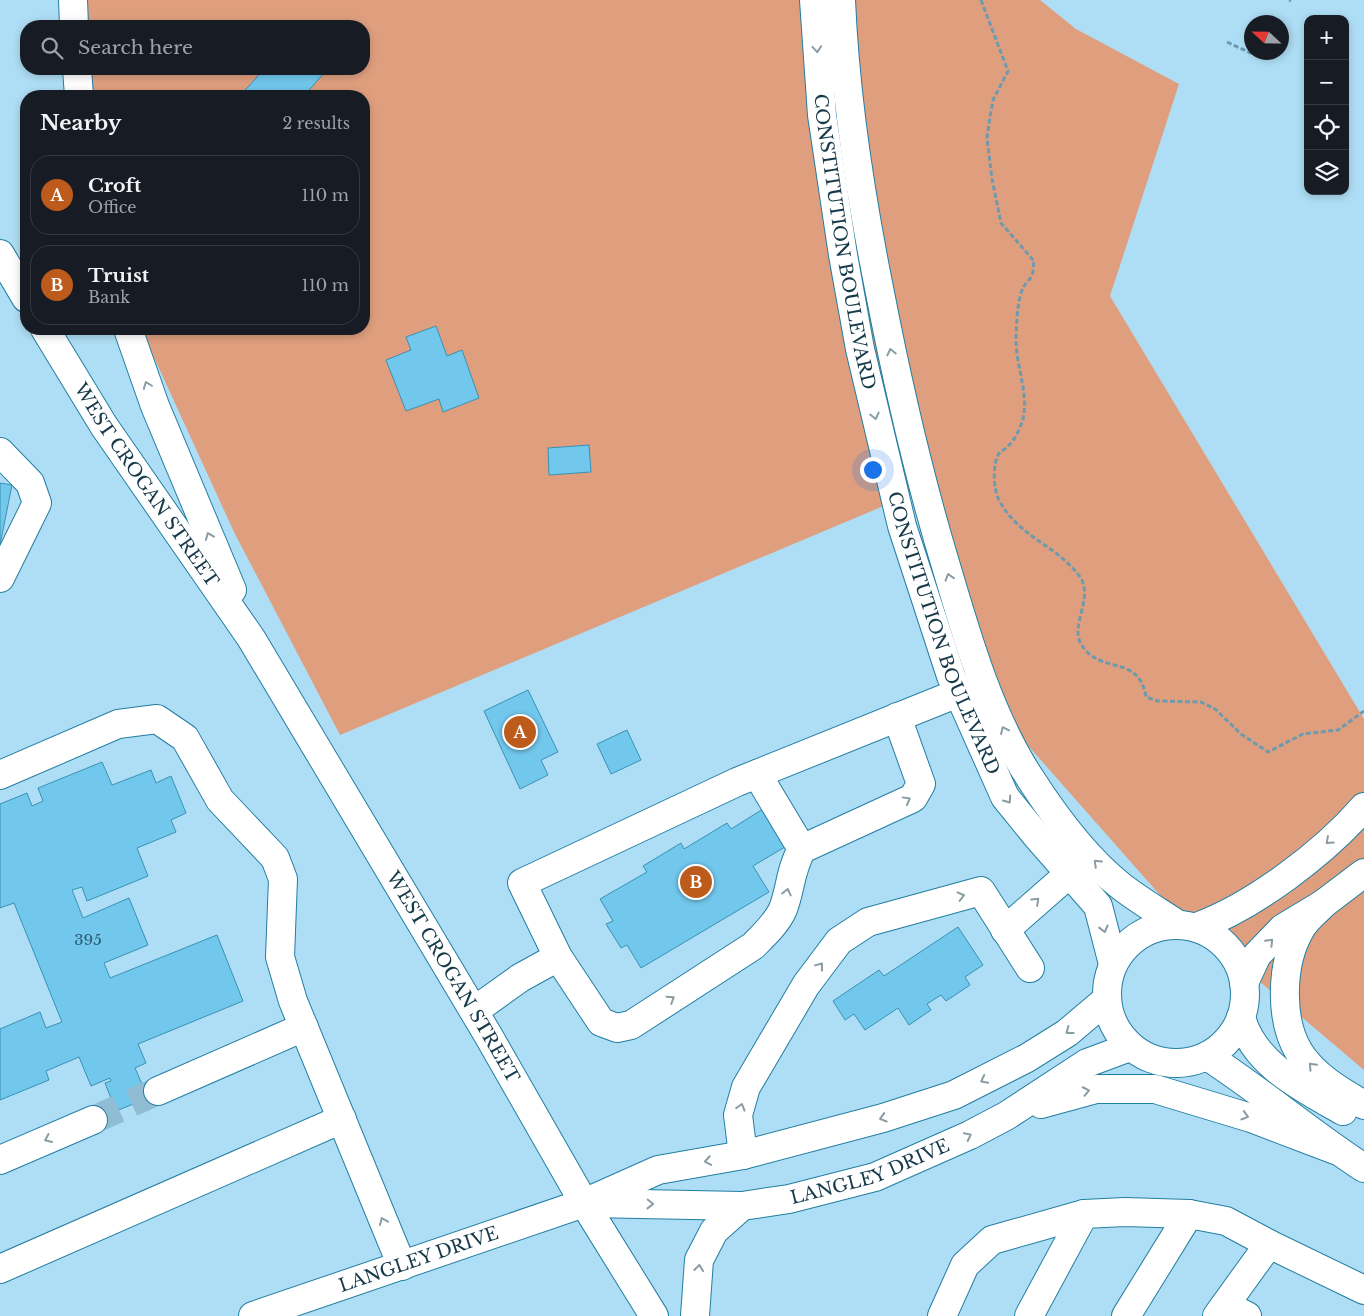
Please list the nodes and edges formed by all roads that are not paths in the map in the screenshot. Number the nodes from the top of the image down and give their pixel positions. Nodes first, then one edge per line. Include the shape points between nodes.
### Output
1 (73, 0) edge
2 (814, 0) edge
3 (842, 0) edge
4 (74, 20) edge
5 (78, 75) edge
6 (79, 90) edge
7 (9, 267) edge
8 (20, 287) edge
9 (49, 335) edge
10 (130, 335) edge
11 (0, 452) edge
12 (0, 578) edge
13 (252, 638) junction
14 (958, 692) junction
15 (897, 717) junction
16 (757, 774) junction
17 (0, 775) edge
18 (1364, 807) edge
19 (802, 849) junction
20 (1364, 873) edge
21 (1069, 874) junction
22 (1323, 904) junction
23 (1187, 925) junction
24 (1005, 930) junction
25 (558, 957) junction
26 (1113, 964) junction
27 (1030, 968) dead end
28 (1244, 983) junction
29 (1106, 1000) junction
30 (474, 1011) junction
31 (1241, 1017) junction
32 (304, 1027) junction
33 (1130, 1046) junction
34 (1207, 1056) junction
35 (158, 1091) tunnel mouth
36 (1364, 1105) edge
37 (1006, 1116) junction
38 (342, 1119) junction
39 (93, 1120) tunnel mouth
40 (1364, 1122) edge
41 (1335, 1150) junction
42 (743, 1155) junction
43 (0, 1160) edge
44 (1364, 1168) edge
45 (584, 1203) junction
46 (742, 1206) junction
47 (1084, 1214) junction
48 (1190, 1214) junction
49 (1269, 1244) junction
50 (402, 1266) junction
51 (0, 1269) edge
52 (1364, 1290) edge
53 (1230, 1312) edge
54 (253, 1316) edge
55 (654, 1316) edge
56 (695, 1316) edge
57 (942, 1316) edge
58 (1029, 1316) edge
59 (1126, 1316) edge

1 - 4 street
2 -> 14 street, CONSTITUTION BOULEVARD via 822,115 860,349 902,526
23 -> 3 street, CONSTITUTION BOULEVARD via 1121,886 1058,819 1029,777 1004,731 982,676 932,520 889,343 860,182
5 - 6 street
7 - 8 street
9 - 13 street, WEST CROGAN STREET via 104,426
13 -> 10 street, WEST CROGAN STREET via 155,406
11 - 12 street via 30,483 37,503
13 - 30 street, WEST CROGAN STREET
14 - 15 street
14 -> 21 street, CONSTITUTION BOULEVARD via 1005,797
15 - 16 street
19 -> 15 street via 913,798 921,784
16 - 19 street
16 - 25 street via 522,883
17 - 32 street via 118,724 157,719 185,738 220,800 275,858 283,879 280,958
18 -> 23 street via 1316,853 1245,904
25 -> 19 street via 601,1022 617,1028 630,1025 753,946 769,931 782,910 793,865
20 - 22 street
24 -> 21 street
21 -> 26 street, CONSTITUTION BOULEVARD via 1098,906
28 -> 22 street via 1257,956 1283,928
36 -> 22 street via 1329,1084 1299,1052 1284,1013 1286,968 1300,930
23 - 26 street via 1154,928 1132,939
23 - 28 street via 1214,935 1228,948 1239,964
24 - 27 street
42 -> 24 street via 738,1115 746,1087 806,985 839,941 868,922 980,891
25 - 30 street via 520,978
26 - 29 street
28 - 31 street
29 - 33 street via 1111,1021
29 -> 42 street, LANGLEY DRIVE via 1067,1033 954,1095 883,1118
30 - 45 street, WEST CROGAN STREET
31 - 34 street via 1222,1046
31 - 40 street via 1245,1031 1270,1064 1304,1090
32 - 35 street
32 - 38 street
33 - 34 street via 1144,1056 1168,1062 1192,1061
33 - 37 street, LANGLEY DRIVE via 1086,1063
34 - 41 street via 1246,1081
37 -> 41 street via 1096,1089 1155,1089 1251,1118
46 -> 37 street, LANGLEY DRIVE via 789,1199 875,1178
50 -> 38 street
38 - 51 street
39 -> 43 street
41 - 44 street
42 -> 45 street, LANGLEY DRIVE via 658,1170
45 -> 46 street, LANGLEY DRIVE
45 - 50 street, LANGLEY DRIVE
45 - 55 street, WEST CROGAN STREET
56 -> 46 street via 699,1260 714,1231
47 - 48 street
47 - 57 street via 992,1240 965,1265
47 - 58 street
48 - 49 street via 1226,1221
48 - 59 street
49 - 52 street
49 - 53 street
50 - 54 street, LANGLEY DRIVE

